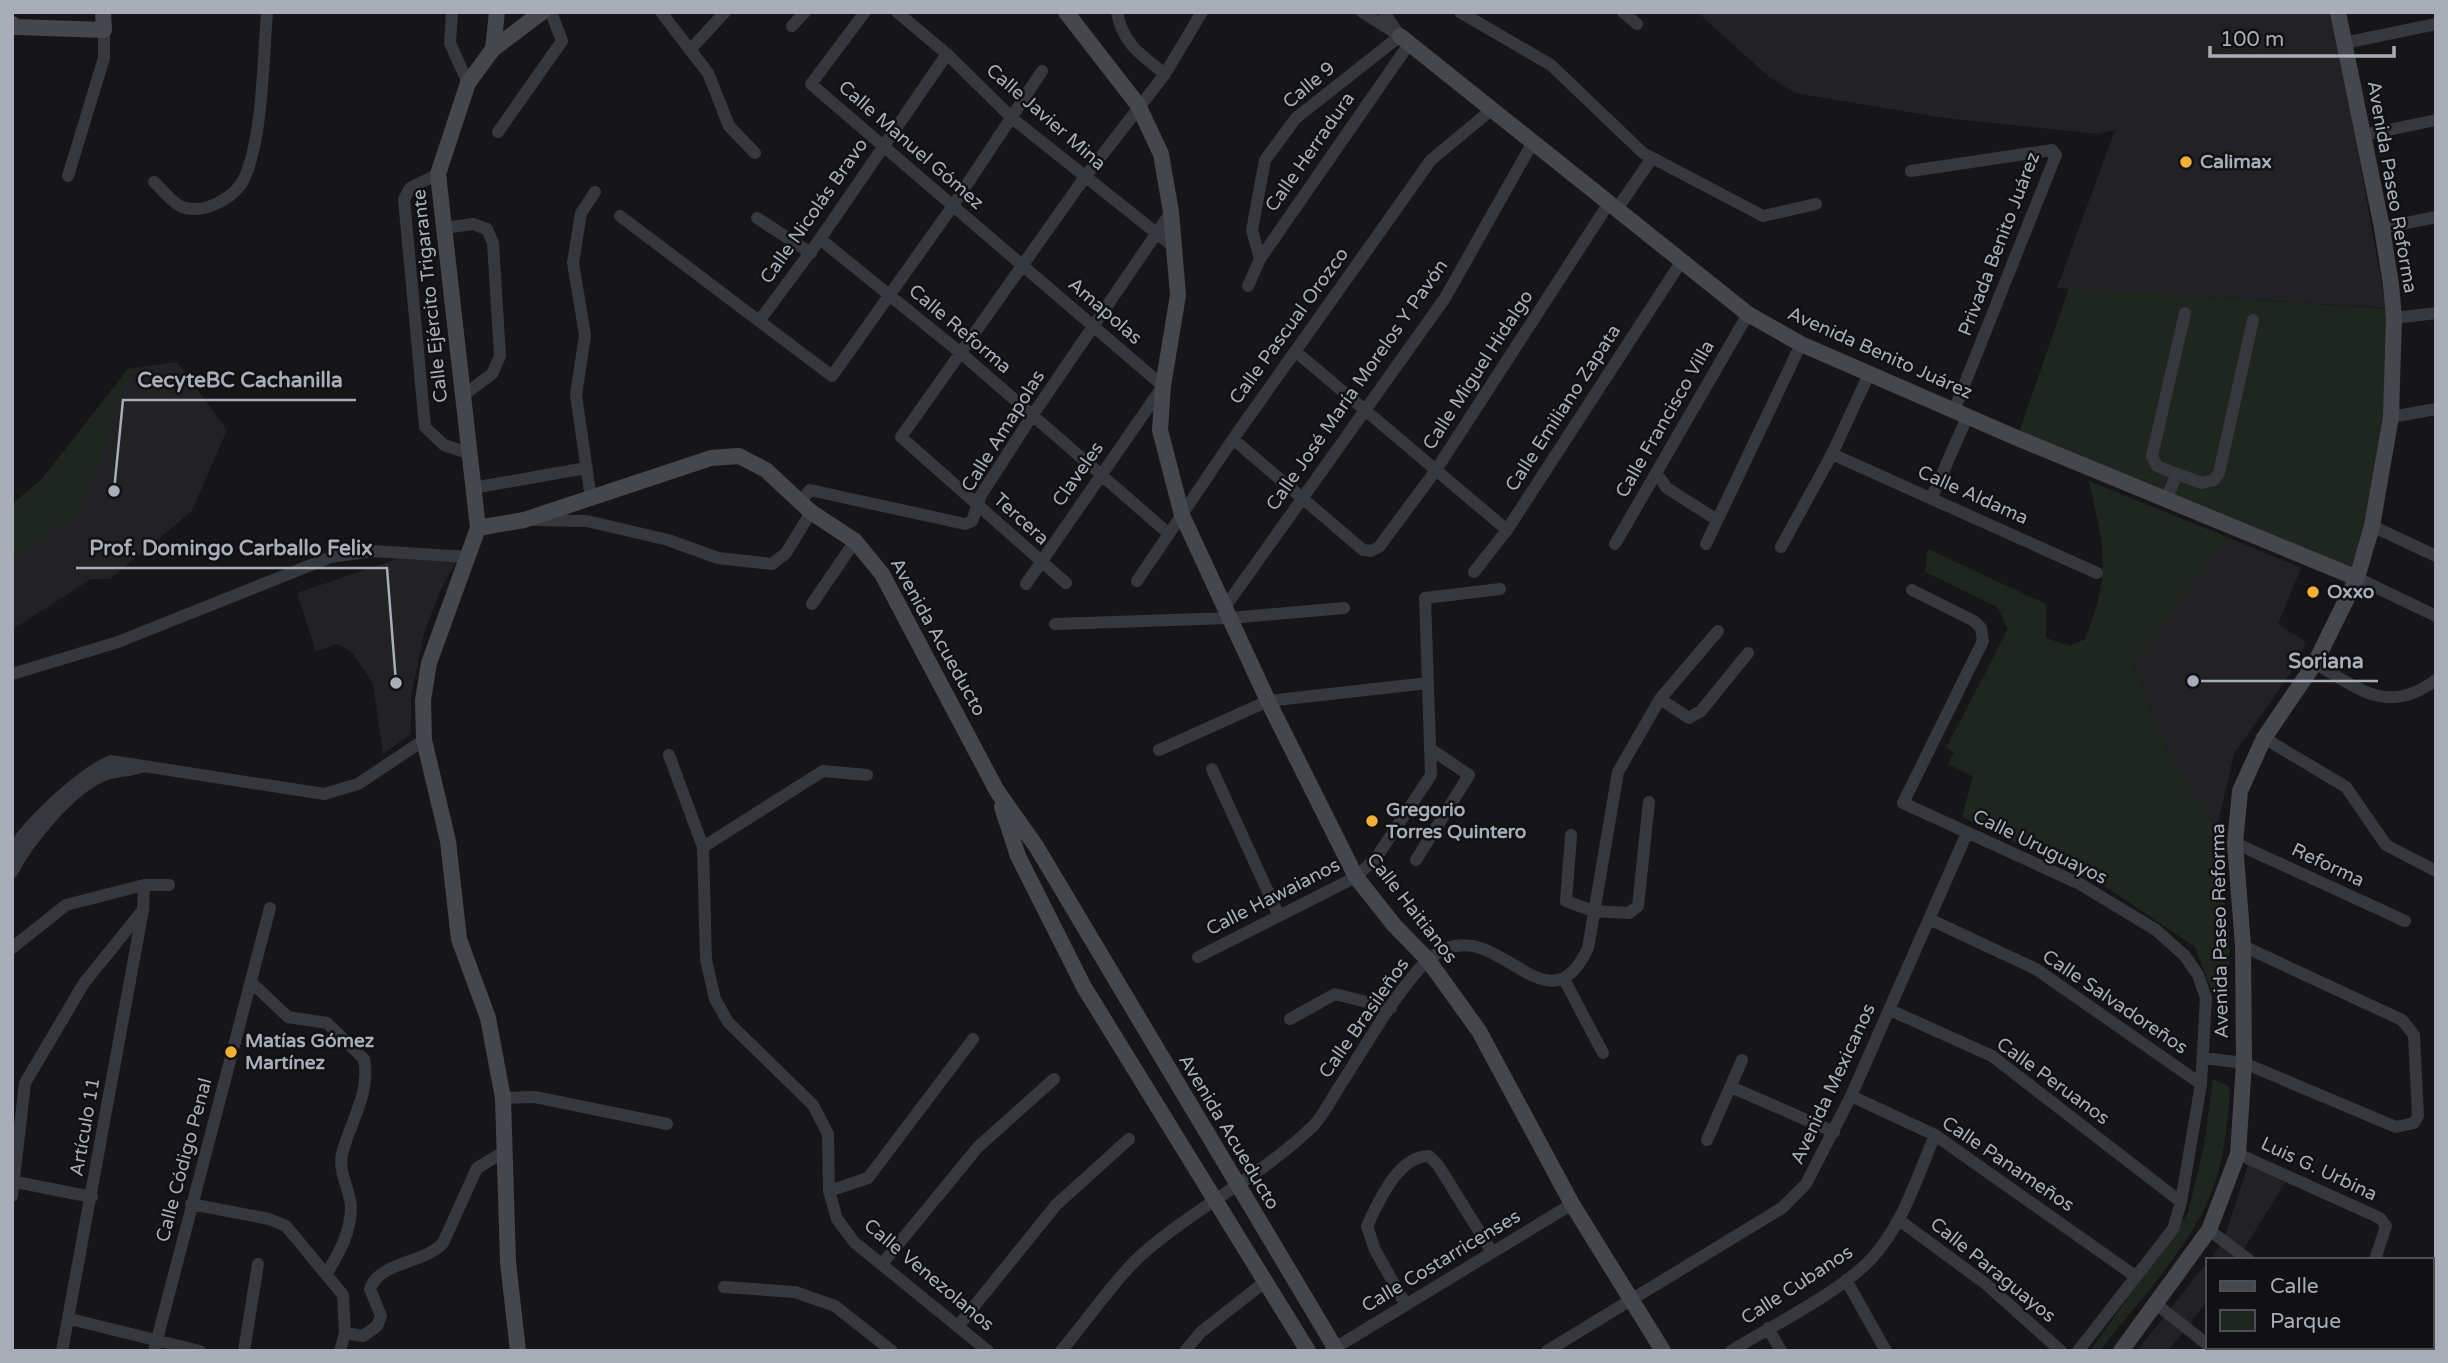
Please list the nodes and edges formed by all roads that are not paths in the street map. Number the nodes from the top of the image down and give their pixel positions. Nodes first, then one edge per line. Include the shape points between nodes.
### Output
1 (103, 12) edge
2 (267, 12) edge
3 (452, 12) edge
4 (497, 12) edge
5 (542, 12) edge
6 (551, 12) edge
7 (661, 12) edge
8 (725, 12) edge
9 (805, 12) edge
10 (865, 12) edge
11 (897, 12) edge
12 (1066, 12) edge
13 (1117, 12) edge
14 (1202, 12) edge
15 (1362, 12) edge
16 (1384, 12) edge
17 (1460, 12) edge
18 (1623, 12) edge
19 (2338, 12) edge
20 (12, 24) edge
21 (1637, 24) dead end
22 (2436, 24) edge
23 (792, 26) dead end
24 (103, 30) junction
25 (1404, 40) junction
26 (2344, 43) junction
27 (493, 49) junction
28 (690, 50) junction
29 (947, 54) junction
30 (1042, 71) dead end
31 (1165, 74) junction
32 (468, 83) junction
33 (1138, 105) junction
34 (1491, 110) junction
35 (1013, 119) junction
36 (2436, 120) edge
37 (498, 132) dead end
38 (2364, 135) junction
39 (1533, 142) junction
40 (884, 145) junction
41 (755, 153) dead end
42 (1651, 158) junction
43 (1911, 170) dead end
44 (438, 174) junction
45 (68, 176) dead end
46 (1085, 177) junction
47 (154, 183) dead end
48 (595, 192) dead end
49 (1816, 204) dead end
50 (953, 206) junction
51 (1613, 206) junction
52 (1171, 212) junction
53 (620, 216) dead end
54 (2436, 217) edge
55 (757, 218) dead end
56 (444, 228) junction
57 (2382, 228) junction
58 (1157, 235) junction
59 (820, 239) junction
60 (1174, 247) junction
61 (811, 253) junction
62 (1259, 259) junction
63 (1681, 262) junction
64 (1024, 265) junction
65 (1248, 286) dead end
66 (889, 295) junction
67 (2185, 313) dead end
68 (2436, 313) edge
69 (1748, 314) junction
70 (2394, 318) junction
71 (760, 320) junction
72 (2253, 320) dead end
73 (1094, 329) junction
74 (1801, 344) junction
75 (1295, 351) junction
76 (961, 354) junction
77 (1870, 372) junction
78 (1163, 386) junction
79 (462, 396) junction
80 (2436, 409) edge
81 (1365, 411) junction
82 (1961, 412) junction
83 (1032, 416) junction
84 (2391, 417) junction
85 (1233, 439) junction
86 (468, 453) junction
87 (1832, 454) junction
88 (586, 468) junction
89 (1436, 470) junction
90 (1656, 473) junction
91 (2177, 474) junction
92 (1100, 476) junction
93 (473, 488) junction
94 (1932, 497) junction
95 (591, 499) junction
96 (1302, 499) junction
97 (2166, 499) junction
98 (978, 506) junction
99 (806, 507) junction
100 (1182, 515) junction
101 (524, 520) junction
102 (1717, 520) junction
103 (2372, 526) junction
104 (478, 528) junction
105 (1507, 530) junction
106 (1168, 533) junction
107 (855, 541) junction
108 (1615, 544) dead end
109 (1706, 544) dead end
110 (1780, 547) dead end
111 (2436, 556) edge
112 (468, 557) junction
113 (1040, 562) junction
114 (1474, 572) dead end
115 (2097, 573) dead end
116 (2357, 578) junction
117 (1137, 581) dead end
118 (1066, 583) dead end
119 (1026, 584) dead end
120 (1500, 589) dead end
121 (1912, 590) dead end
122 (812, 604) dead end
123 (1344, 608) dead end
124 (1227, 613) junction
125 (2436, 616) edge
126 (1055, 624) dead end
127 (1718, 631) dead end
128 (1748, 653) dead end
129 (2315, 663) junction
130 (12, 674) edge
131 (2436, 680) edge
132 (1428, 683) junction
133 (1660, 699) junction
134 (1268, 701) junction
135 (2264, 738) junction
136 (424, 740) junction
137 (1159, 750) dead end
138 (1432, 750) junction
139 (669, 755) dead end
140 (1212, 769) dead end
141 (867, 775) dead end
142 (88, 779) junction
143 (997, 791) junction
144 (1649, 803) dead end
145 (1967, 833) junction
146 (1572, 835) dead end
147 (2235, 843) junction
148 (703, 847) junction
149 (12, 851) edge
150 (1416, 860) dead end
151 (2436, 871) edge
152 (12, 873) edge
153 (1356, 877) junction
154 (144, 885) junction
155 (169, 885) dead end
156 (270, 908) dead end
157 (143, 910) junction
158 (1593, 911) junction
159 (1279, 916) junction
160 (1929, 919) junction
161 (2405, 921) dead end
162 (2243, 946) junction
163 (12, 948) edge
164 (1198, 957) dead end
165 (1428, 960) junction
166 (1563, 979) junction
167 (251, 982) junction
168 (2206, 998) joint
169 (1391, 1008) junction
170 (1890, 1010) junction
171 (1290, 1019) dead end
172 (973, 1039) dead end
173 (1603, 1053) dead end
174 (2204, 1058) junction
175 (1742, 1060) dead end
176 (2244, 1063) junction
177 (1054, 1079) dead end
178 (2201, 1084) junction
179 (1731, 1087) junction
180 (1851, 1096) junction
181 (503, 1098) junction
182 (667, 1124) dead end
183 (1834, 1132) junction
184 (1935, 1135) junction
185 (1129, 1139) dead end
186 (1707, 1140) dead end
187 (502, 1153) junction
188 (2238, 1154) junction
189 (16, 1182) junction
190 (1237, 1187) junction
191 (829, 1191) junction
192 (12, 1196) edge
193 (92, 1197) junction
194 (1216, 1200) junction
195 (2181, 1202) junction
196 (191, 1204) junction
197 (1572, 1204) junction
198 (1899, 1220) junction
199 (2209, 1230) junction
200 (1492, 1252) junction
201 (2246, 1258) edge
202 (2376, 1258) edge
203 (258, 1264) dead end
204 (882, 1264) junction
205 (327, 1273) junction
206 (2135, 1276) junction
207 (1846, 1280) junction
208 (1266, 1281) junction
209 (724, 1287) dead end
210 (1632, 1300) junction
211 (2156, 1304) junction
212 (1406, 1305) junction
213 (70, 1319) junction
214 (959, 1325) junction
215 (1768, 1328) junction
216 (345, 1333) junction
217 (2206, 1343) edge
218 (155, 1345) edge
219 (514, 1347) edge
220 (1334, 1350) edge
221 (62, 1351) edge
222 (200, 1351) edge
223 (244, 1351) edge
224 (340, 1351) edge
225 (892, 1351) edge
226 (988, 1351) edge
227 (1061, 1351) edge
228 (1185, 1351) edge
229 (1308, 1351) edge
230 (1548, 1351) edge
231 (1663, 1351) edge
232 (1731, 1351) edge
233 (1781, 1351) edge
234 (1886, 1351) edge
235 (2062, 1351) edge
236 (2078, 1351) edge
237 (2121, 1351) edge

1 - 24 main road
2 - 47 street via 255,132 244,178 226,200 202,208 181,207
3 - 32 street via 450,43
4 - 27 main road
5 - 27 main road, Calle Ejército Trigarante
6 - 37 street via 562,40
7 - 28 street
8 - 28 street
9 - 23 street
10 - 40 street, Calle Manuel Gómez via 811,84
11 - 29 street, Calle Javier Mina
12 - 33 main road, Calle Haitianos
13 - 31 street via 1119,26 1134,50
14 - 31 street
15 - 25 street
16 - 25 street, Avenida Benito Juárez
17 - 42 street via 1551,65
18 - 21 street
19 - 26 main road, Avenida Paseo Reforma
20 - 24 main road
22 - 26 street
24 - 45 street via 104,58
25 - 34 main road, Avenida Benito Juárez
25 - 62 street, Calle Herradura
25 - 62 street, Calle 9 via 1296,118 1265,160 1252,230
26 - 38 main road, Avenida Paseo Reforma
27 - 32 main road, Calle Ejército Trigarante
28 - 41 street via 708,73 729,126
29 - 35 street, Calle Javier Mina
29 - 40 street, Calle Nicolás Bravo
30 - 35 street
31 - 33 street
32 - 44 main road, Calle Ejército Trigarante
33 - 46 street
33 - 52 main road, Calle Haitianos via 1161,154
34 - 39 main road, Avenida Benito Juárez
34 - 75 street, Calle Pascual Orozco via 1431,160
35 - 46 street, Calle Javier Mina
35 - 50 street
36 - 38 street
38 - 57 main road, Avenida Paseo Reforma
39 - 51 main road, Avenida Benito Juárez
39 - 81 street, Calle José María Morelos Y Pavón via 1445,298
40 - 50 street, Calle Manuel Gómez
40 - 59 street, Calle Nicolás Bravo
42 - 49 street via 1763,216
42 - 51 street, Calle Miguel Hidalgo
43 - 82 street, Privada Benito Juárez via 2052,150 2056,155
44 - 56 main road, Calle Ejército Trigarante
44 - 86 street via 410,188 404,200 425,427 444,445
46 - 58 street, Calle Javier Mina
46 - 64 street
48 - 88 street via 580,213 573,263 585,335 576,394
50 - 64 street, Calle Manuel Gómez
50 - 66 street
51 - 63 main road, Avenida Benito Juárez
51 - 89 street, Calle Miguel Hidalgo
52 - 58 street, Calle Amapolas
52 - 60 main road, Calle Haitianos
53 - 71 street
54 - 57 street
55 - 61 street
56 - 79 main road, Calle Ejército Trigarante
56 - 79 street via 473,224 486,229 493,243 500,356 492,374
57 - 70 main road, Avenida Paseo Reforma
58 - 60 street, Calle Javier Mina
58 - 73 street, Calle Amapolas
59 - 61 street, Calle Nicolás Bravo
59 - 66 street, Calle Reforma
60 - 78 main road, Calle Haitianos via 1178,295
61 - 71 street, Calle Nicolás Bravo
62 - 65 street, Calle Herradura
63 - 69 main road, Avenida Benito Juárez
63 - 105 street, Calle Emiliano Zapata
64 - 73 street, Amapolas
64 - 76 street
66 - 71 street via 832,376
66 - 76 street, Calle Reforma
67 - 91 street via 2152,456 2157,466
68 - 70 street
69 - 74 main road, Avenida Benito Juárez
69 - 90 street, Calle Francisco Villa
70 - 84 main road, Avenida Paseo Reforma
72 - 91 street via 2219,474 2202,483
73 - 78 street, Amapolas
73 - 83 street, Calle Amapolas
74 - 77 main road, Avenida Benito Juárez
74 - 102 street
75 - 81 street
75 - 85 street, Calle Pascual Orozco
76 - 83 street, Calle Reforma
76 - 98 street, Tercera via 901,437
77 - 82 main road, Avenida Benito Juárez
77 - 87 street
78 - 92 street, Claveles
78 - 100 main road, Calle Haitianos via 1160,430
79 - 86 main road, Calle Ejército Trigarante
80 - 84 street
81 - 89 street
81 - 96 street, Calle José María Morelos Y Pavón
82 - 94 street
82 - 97 main road, Avenida Benito Juárez
83 - 92 street, Calle Reforma
83 - 98 street, Calle Amapolas
84 - 103 main road, Avenida Paseo Reforma
85 - 96 street
85 - 100 street, Calle Pascual Orozco
86 - 93 main road, Calle Ejército Trigarante
87 - 94 street, Calle Aldama
87 - 110 street
88 - 93 street
88 - 95 street
89 - 96 street, Calle Miguel Hidalgo via 1379,547 1371,551 1363,550
89 - 105 street
90 - 102 street via 1667,488
90 - 108 street, Calle Francisco Villa
91 - 97 street
92 - 106 street, Calle Reforma
92 - 113 street, Claveles
93 - 104 main road, Calle Ejército Trigarante
94 - 115 street, Calle Aldama
95 - 99 main road, Avenida Acueducto via 711,458 739,456 766,470
95 - 101 main road, Avenida Acueducto
96 - 124 street, Calle José María Morelos Y Pavón
97 - 116 main road, Avenida Benito Juárez
98 - 99 street, Calle Amapolas via 972,521 965,524 810,490
98 - 113 street, Tercera
99 - 101 street via 786,553 772,564 718,558 668,540 587,521
99 - 107 main road, Avenida Acueducto
100 - 106 street, Calle Pascual Orozco
100 - 124 main road, Calle Haitianos
101 - 104 main road, Avenida Acueducto
102 - 109 street
103 - 111 street
103 - 116 main road, Avenida Paseo Reforma
104 - 112 main road
105 - 114 street, Calle Emiliano Zapata
106 - 117 street, Calle Pascual Orozco
107 - 122 street
107 - 143 main road, Avenida Acueducto via 882,574
112 - 130 street via 372,551 331,557 118,642
112 - 136 main road via 429,663 423,700
113 - 118 street, Tercera
113 - 119 street, Claveles
116 - 125 street
116 - 129 main road, Avenida Paseo Reforma
120 - 132 street, Calle Hawaianos via 1425,598
121 - 145 street, Calle Uruguayos via 1981,628 1983,641 1903,803
123 - 124 street
124 - 126 street
124 - 134 main road, Calle Haitianos
127 - 133 street
128 - 133 street via 1695,715 1689,718
129 - 131 street via 2375,698 2401,696
129 - 135 main road, Avenida Paseo Reforma
132 - 134 street
132 - 138 street, Calle Hawaianos
133 - 158 street via 1618,772
134 - 137 street
134 - 153 main road, Calle Haitianos
135 - 147 main road, Avenida Paseo Reforma via 2240,791
135 - 151 street via 2346,787 2386,845
136 - 142 street via 358,785 324,794 111,761
136 - 181 main road via 448,841 459,939 488,1018
138 - 150 street via 1469,775
138 - 153 street, Calle Hawaianos via 1431,775 1376,858
139 - 148 street, Calle Venezolanos
140 - 159 street
141 - 148 street via 823,771
142 - 149 street via 60,797
142 - 152 street via 24,850
143 - 190 main road, Avenida Acueducto via 1035,846
143 - 194 main road, Avenida Acueducto via 1018,856 1084,987
144 - 158 street via 1638,906 1629,913
145 - 160 street, Avenida Mexicanos
145 - 168 street, Calle Uruguayos via 2080,884 2156,930 2185,957
146 - 158 street via 1566,901
147 - 161 street, Reforma
147 - 162 main road, Avenida Paseo Reforma
148 - 191 street, Calle Venezolanos via 706,960 715,999 728,1022 813,1105 828,1135
153 - 159 street, Calle Hawaianos
153 - 165 main road, Calle Haitianos
154 - 155 street
154 - 157 street, Artículo 11
154 - 163 street via 66,905
156 - 167 street, Calle Código Penal
157 - 189 street via 84,983 25,1083
157 - 193 street, Artículo 11
158 - 166 street via 1588,948 1578,968
159 - 164 street, Calle Hawaianos
160 - 170 street, Avenida Mexicanos
160 - 178 street, Calle Salvadoreños via 2036,969
162 - 176 main road, Avenida Paseo Reforma
162 - 176 street via 2409,1026 2414,1035 2418,1116 2413,1123 2396,1128
165 - 166 street, Calle Brasileños via 1471,944 1489,949 1531,976 1547,982
165 - 169 street, Calle Brasileños
165 - 197 main road, Calle Haitianos via 1479,1031
166 - 173 street
167 - 196 street, Calle Código Penal
167 - 205 street via 288,1017 327,1023 364,1059 359,1107 342,1153 351,1206 345,1240
168 - 174 street, Avenida Paseo Reforma
169 - 171 street via 1335,994
169 - 190 street, Calle Brasileños via 1314,1125
170 - 180 street, Avenida Mexicanos
170 - 195 street, Calle Peruanos via 1992,1056
172 - 191 street via 868,1178
174 - 176 street
174 - 178 street, Avenida Paseo Reforma
175 - 179 street
176 - 188 main road, Avenida Paseo Reforma
177 - 204 street via 978,1147
178 - 195 street, Avenida Paseo Reforma
179 - 183 street
179 - 186 street
180 - 183 street, Avenida Mexicanos
180 - 184 street, Calle Panameños
181 - 182 street via 536,1097
181 - 187 main road
183 - 210 street, Avenida Mexicanos via 1806,1184 1782,1208
184 - 198 street, Calle Cubanos
184 - 206 street, Calle Panameños
185 - 214 street via 1056,1205
187 - 216 street via 477,1168 436,1251 390,1269 373,1282 370,1289 381,1316 377,1326 363,1336
187 - 219 main road
188 - 199 main road, Avenida Paseo Reforma
188 - 202 street, Luis G. Urbina via 2380,1218 2386,1226
189 - 192 street
189 - 193 street
190 - 194 street, Calle Brasileños
190 - 220 main road, Avenida Acueducto
191 - 204 street, Calle Venezolanos via 837,1219 854,1242
193 - 213 street, Artículo 11
194 - 208 main road, Avenida Acueducto
194 - 227 street, Calle Brasileños via 1146,1251
195 - 206 street, Avenida Paseo Reforma via 2173,1229
196 - 205 street via 286,1226
196 - 218 street, Calle Código Penal
197 - 200 street, Calle Costarricenses
197 - 210 main road, Calle Haitianos
198 - 207 street, Calle Cubanos via 1871,1259
198 - 235 street, Calle Paraguayos via 1986,1284
199 - 201 street
199 - 211 main road, Avenida Paseo Reforma
200 - 212 street, Calle Costarricenses
200 - 212 street via 1438,1165 1429,1157 1417,1156 1406,1163 1367,1226
203 - 223 street
204 - 214 street, Calle Venezolanos
205 - 216 street via 343,1295
206 - 236 street, Avenida Paseo Reforma
207 - 215 street, Calle Cubanos
207 - 234 street
208 - 228 street via 1200,1332
208 - 229 main road, Avenida Acueducto
209 - 225 street via 795,1292 835,1306
210 - 230 street, Avenida Mexicanos
210 - 231 main road, Calle Haitianos
211 - 217 street
211 - 237 main road, Avenida Paseo Reforma
212 - 220 street, Calle Costarricenses
213 - 218 street
213 - 221 street, Artículo 11
214 - 226 street, Calle Venezolanos
215 - 232 street, Calle Cubanos
215 - 233 street
216 - 224 street
218 - 222 street

